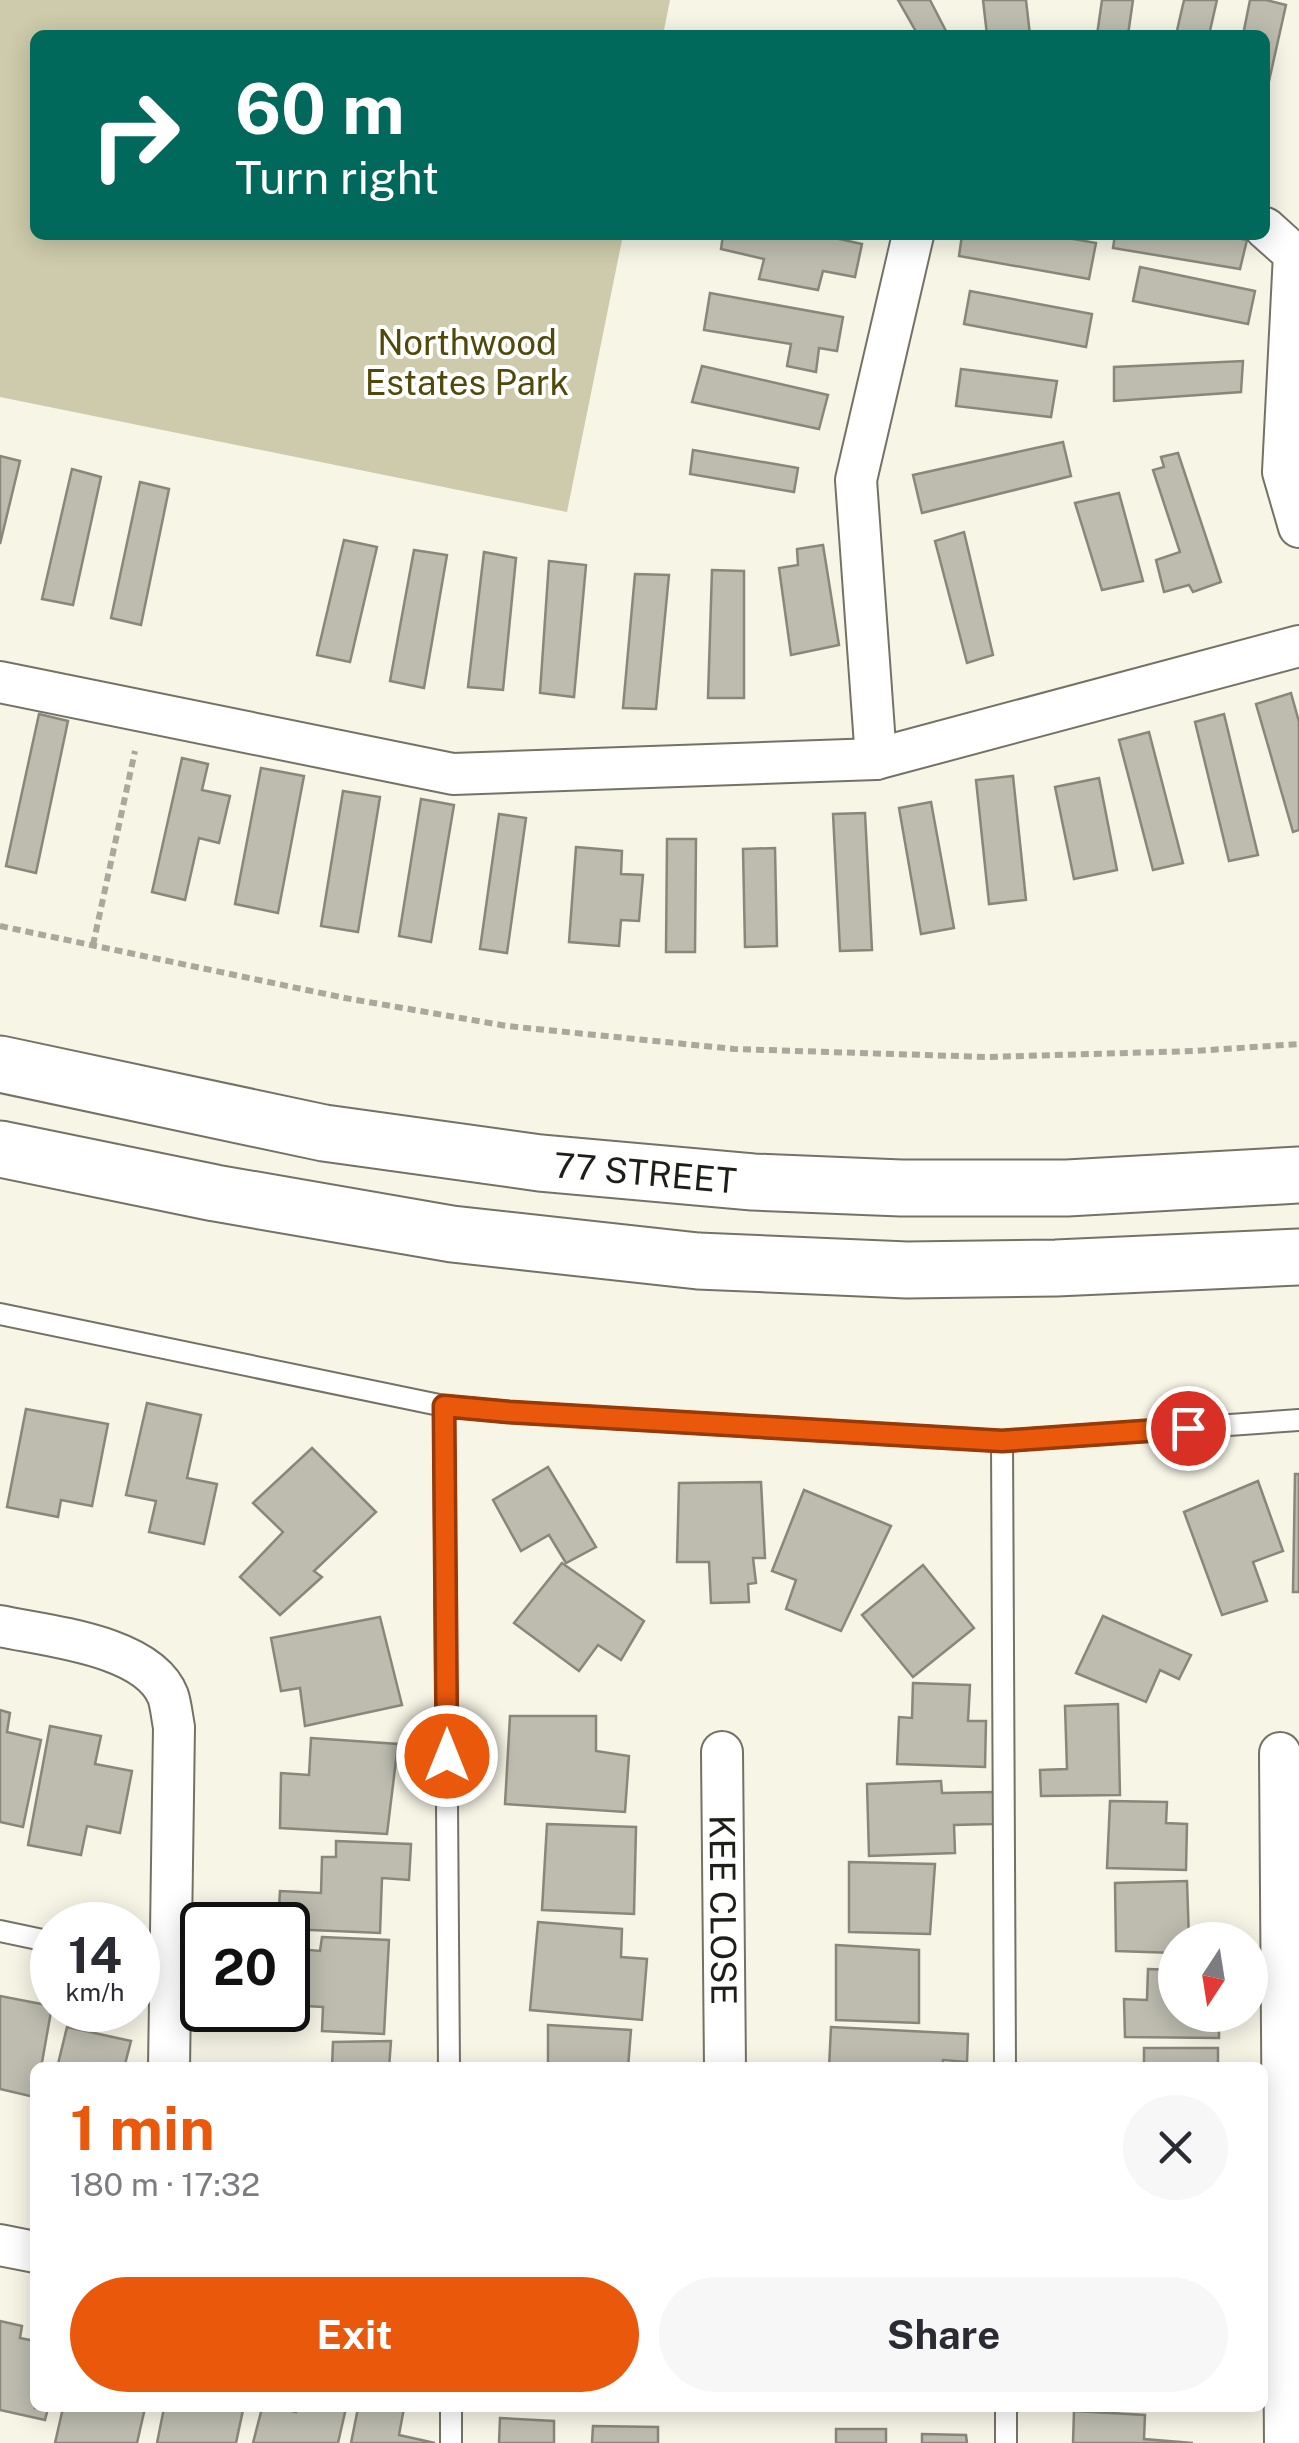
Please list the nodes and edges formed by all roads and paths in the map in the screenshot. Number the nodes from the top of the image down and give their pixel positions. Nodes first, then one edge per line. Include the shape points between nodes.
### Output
1 (1270, 232) edge
2 (911, 240) edge
3 (1299, 526) edge
4 (1299, 646) edge
5 (0, 682) edge
6 (144, 711) junction
7 (876, 760) junction
8 (0, 926) edge
9 (93, 945) junction
10 (1299, 1044) edge
11 (0, 1064) edge
12 (0, 1149) edge
13 (1299, 1175) edge
14 (1299, 1257) edge
15 (0, 1314) edge
16 (444, 1406) junction
17 (1299, 1420) edge
18 (1002, 1441) junction
19 (0, 1626) edge
20 (722, 1752) dead end
21 (1280, 1753) dead end
22 (159, 1902) edge
23 (0, 1931) edge
24 (30, 1937) edge
25 (160, 2009) edge
26 (167, 2062) edge
27 (449, 2062) edge
28 (725, 2062) edge
29 (1004, 2062) edge
30 (0, 2245) edge
31 (30, 2251) edge
32 (1274, 2365) edge
33 (451, 2412) edge
34 (1006, 2412) edge
35 (451, 2443) edge
36 (1006, 2443) edge
37 (1285, 2443) edge

1 - 3 street via 1294,254 1284,472
2 - 7 street via 856,480
4 - 7 street
5 - 6 street
6 - 7 street via 453,774
6 - 9 path
8 - 9 path
9 - 10 path via 507,1026 734,1049 988,1058
11 - 13 main road, 77 STREET via 324,1133 540,1163 754,1182 1067,1188
12 - 14 main road via 452,1234 698,1261 926,1270
15 - 16 lane
16 - 18 lane
16 - 27 lane
17 - 18 lane
18 - 29 lane
19 - 22 street via 134,1660 167,1694 174,1726
20 - 28 street, KEE CLOSE
21 - 32 street
23 - 24 lane
25 - 26 street
30 - 31 street
32 - 37 street
33 - 35 lane
34 - 36 lane

